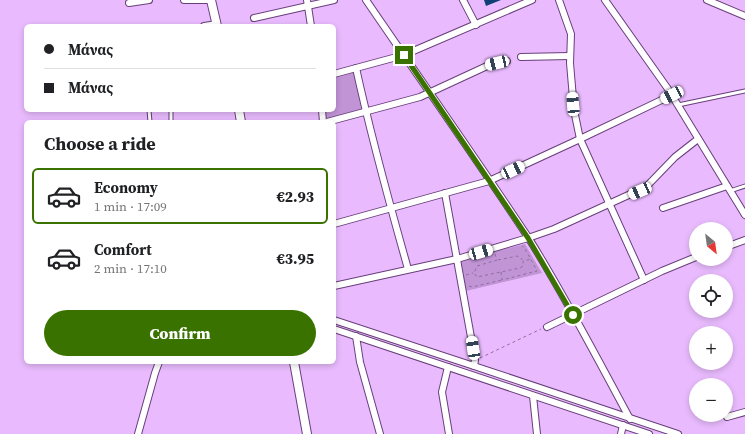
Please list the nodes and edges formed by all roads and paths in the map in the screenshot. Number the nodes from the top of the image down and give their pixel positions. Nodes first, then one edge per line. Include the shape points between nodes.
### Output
1 (149, 0) edge
2 (184, 0) edge
3 (211, 0) edge
4 (334, 0) edge
5 (366, 0) edge
6 (463, 0) edge
7 (532, 0) edge
8 (568, 0) edge
9 (605, 0) edge
10 (707, 0) edge
11 (560, 2) edge
12 (129, 3) dead end
13 (308, 3) edge
14 (745, 16) edge
15 (254, 18) dead end
16 (217, 24) edge
17 (311, 24) edge
18 (476, 25) junction
19 (404, 55) junction
20 (570, 56) junction
21 (521, 57) dead end
22 (507, 61) dead end
23 (356, 68) junction
24 (336, 73) edge
25 (745, 91) edge
26 (430, 93) junction
27 (672, 95) junction
28 (677, 105) junction
29 (365, 111) junction
30 (334, 120) edge
31 (580, 139) junction
32 (698, 139) junction
33 (489, 181) junction
34 (745, 186) edge
35 (728, 188) junction
36 (445, 193) junction
37 (610, 204) junction
38 (390, 208) junction
39 (663, 208) dead end
40 (745, 215) edge
41 (336, 223) edge
42 (528, 238) junction
43 (745, 240) edge
44 (733, 244) edge
45 (520, 247) dead end
46 (494, 248) junction
47 (457, 259) junction
48 (532, 259) junction
49 (497, 260) junction
50 (689, 260) edge
51 (523, 261) junction
52 (408, 269) junction
53 (465, 270) dead end
54 (501, 272) junction
55 (474, 273) junction
56 (466, 275) junction
57 (467, 280) dead end
58 (502, 280) junction
59 (644, 280) junction
60 (336, 286) edge
61 (468, 286) dead end
62 (573, 315) junction
63 (336, 321) edge
64 (547, 327) joint
65 (336, 331) edge
66 (356, 336) junction
67 (475, 363) junction
68 (158, 364) edge
69 (294, 364) edge
70 (448, 367) junction
71 (533, 396) junction
72 (745, 412) edge
73 (733, 415) edge
74 (630, 419) junction
75 (623, 425) junction
76 (138, 434) edge
77 (307, 434) edge
78 (380, 434) edge
79 (449, 434) edge
80 (537, 434) edge
81 (621, 434) edge
82 (649, 434) edge
83 (678, 434) edge

1 - 12 street
2 - 3 street
3 - 16 main road
4 - 13 street
5 - 19 street
6 - 18 street
7 - 18 street
8 - 11 street
9 - 27 street
10 - 14 street
11 - 20 street via 570,30
13 - 15 street
13 - 17 street
18 - 19 street
19 - 23 street
19 - 26 street
20 - 21 street
20 - 31 street via 574,110
22 - 26 street via 487,66
23 - 24 street
23 - 29 street
25 - 28 lane
26 - 29 street
26 - 33 street
27 - 28 street
27 - 31 street
28 - 32 street
29 - 30 street
29 - 38 street
31 - 33 street
31 - 37 street
32 - 35 street
32 - 37 street via 646,187
33 - 36 street
33 - 42 street
34 - 35 lane
35 - 39 street
35 - 40 street
36 - 38 street
36 - 47 street
37 - 42 street
37 - 59 street
38 - 41 street
38 - 52 street
42 - 46 street
42 - 62 street
43 - 44 street
45 - 48 path via 524,247
46 - 47 street
46 - 49 path
47 - 52 street
47 - 67 street
48 - 51 path
48 - 58 path via 536,272
49 - 51 path via 517,256
49 - 55 path via 477,266
50 - 59 street
51 - 54 path via 520,268
52 - 60 street
53 - 56 path
54 - 55 path via 479,278
54 - 58 path
55 - 56 path
56 - 57 path
58 - 61 path
59 - 62 street
62 - 64 street
62 - 74 street
63 - 67 street
64 - 67 path
65 - 66 street
66 - 70 street
66 - 78 street via 360,362
67 - 74 street
68 - 76 street
69 - 77 main road
70 - 71 street
70 - 79 street via 442,392
71 - 75 street
71 - 80 street
72 - 73 street
74 - 83 street
75 - 81 street
75 - 82 street

